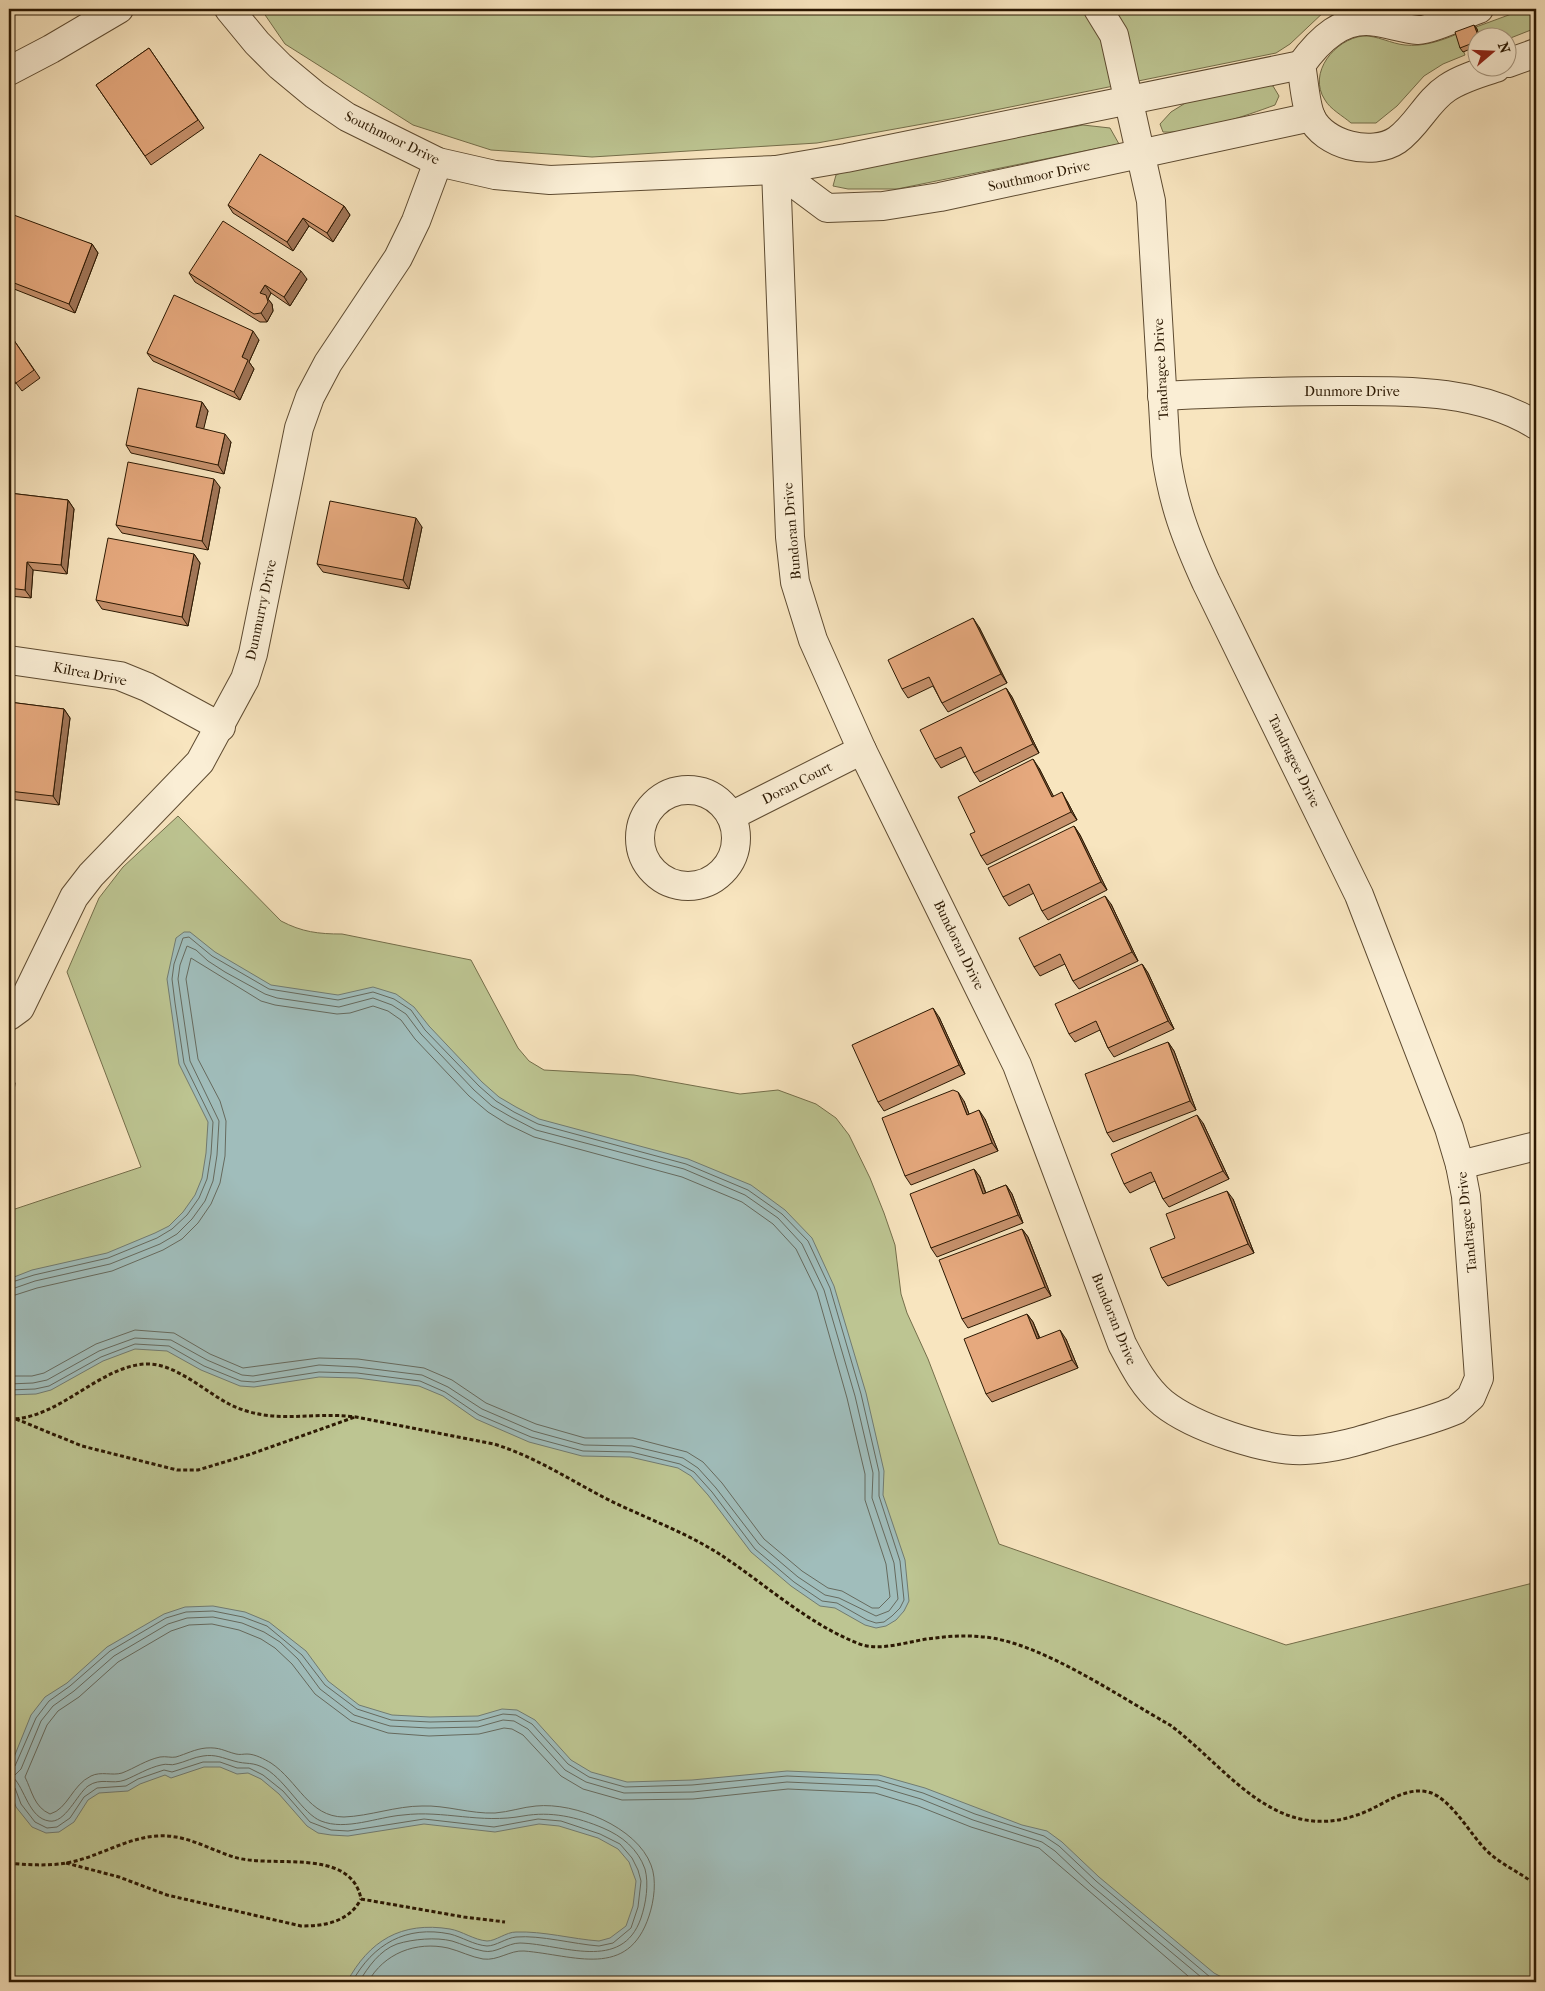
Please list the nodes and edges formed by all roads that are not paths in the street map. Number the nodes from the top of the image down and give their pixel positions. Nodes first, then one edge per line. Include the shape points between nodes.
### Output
1 (119, 9) edge
2 (229, 9) edge
3 (1098, 9) edge
4 (1479, 9) edge
5 (1536, 53) edge
6 (1518, 60) edge
7 (1301, 65) junction
8 (9, 71) edge
9 (1472, 78) edge
10 (1128, 99) junction
11 (1311, 117) junction
12 (1140, 154) junction
13 (438, 162) junction
14 (776, 170) junction
15 (1162, 396) junction
16 (1536, 425) edge
17 (9, 660) edge
18 (220, 727) junction
19 (862, 750) junction
20 (731, 816) dead end
21 (9, 1016) edge
22 (1536, 1146) edge
23 (1460, 1165) junction
24 (1456, 1410) joint

1 - 8 street
2 - 13 street, Southmoor Drive via 257,43 315,95 347,118
3 - 10 street, Tandragee Drive via 1114,35
4 - 7 street via 1420,31 1374,21 1359,20 1343,25 1312,50
5 - 6 street
7 - 10 street, Southmoor Drive
7 - 11 street
9 - 11 street via 1447,88 1398,140 1381,147 1343,144 1322,130
10 - 12 street, Tandragee Drive
10 - 14 street, Southmoor Drive
11 - 12 street, Southmoor Drive
12 - 14 street, Southmoor Drive via 883,206 827,208
12 - 15 street, Tandragee Drive via 1152,214
13 - 14 street, Southmoor Drive via 495,175 550,180
13 - 18 street, Dunmurry Drive via 398,258 328,363 298,428 253,654 245,679
14 - 19 street, Bundoran Drive via 790,537 795,582 813,640
15 - 16 street, Dunmore Drive via 1274,391 1404,391 1490,404
15 - 23 street, Tandragee Drive via 1172,494 1186,539 1359,895 1446,1119
17 - 18 street, Kilrea Drive via 120,676
18 - 21 street, Dunmurry Drive via 200,762 113,851 74,897 32,987 20,1008
19 - 20 street, Doran Court
19 - 24 street, Bundoran Drive via 1017,1065 1122,1344 1148,1388 1163,1403 1191,1420 1235,1437 1283,1449 1336,1447
22 - 23 street
23 - 24 street, Tandragee Drive via 1466,1196 1479,1378 1471,1397

